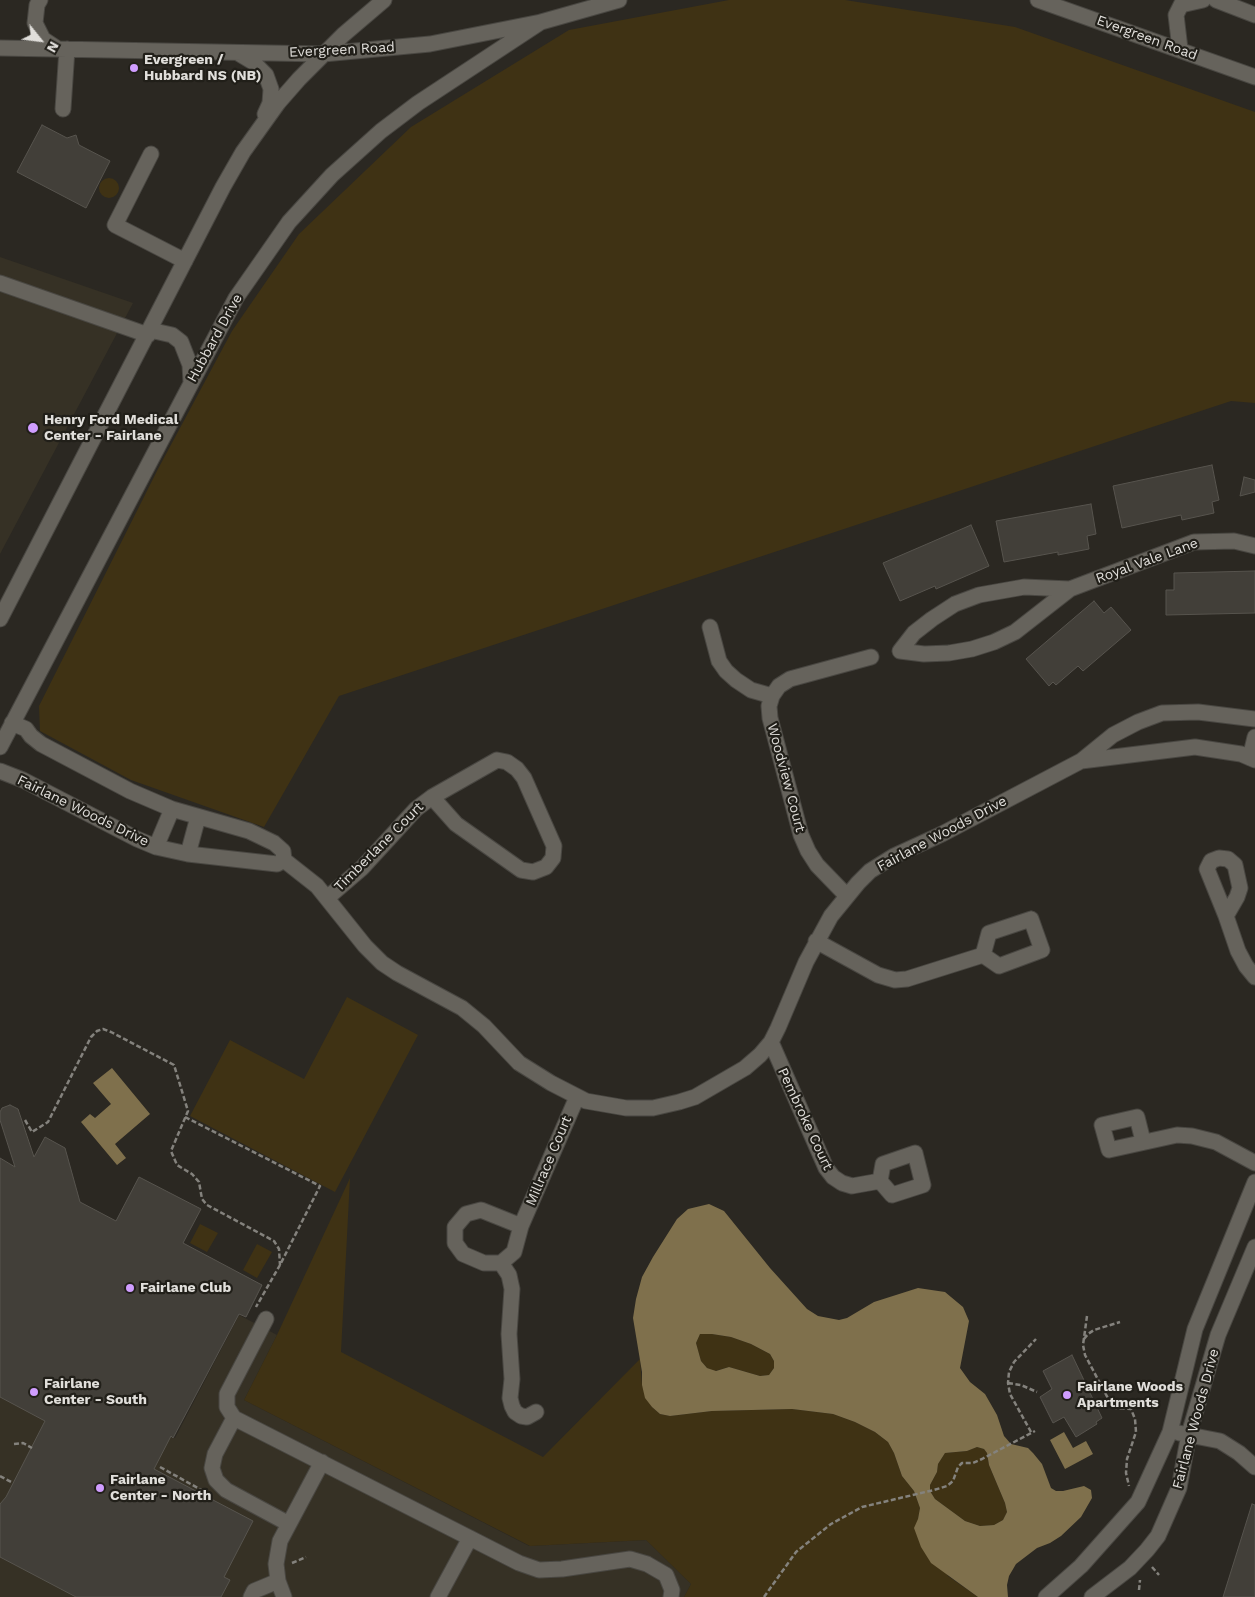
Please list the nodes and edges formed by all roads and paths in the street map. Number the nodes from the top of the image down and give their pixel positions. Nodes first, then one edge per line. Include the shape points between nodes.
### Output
1 (40, 0) edge
2 (384, 0) edge
3 (619, 0) edge
4 (1038, 0) edge
5 (1203, 0) edge
6 (1216, 0) edge
7 (1255, 15) edge
8 (541, 22) junction
9 (0, 48) edge
10 (62, 49) junction
11 (1180, 49) junction
12 (237, 52) junction
13 (323, 54) junction
14 (1255, 77) edge
15 (63, 109) dead end
16 (260, 127) junction
17 (151, 154) dead end
18 (185, 261) junction
19 (0, 284) edge
20 (149, 333) junction
21 (191, 382) junction
22 (1255, 546) edge
23 (1070, 589) junction
24 (0, 619) edge
25 (710, 628) dead end
26 (871, 657) dead end
27 (772, 696) junction
28 (1255, 719) edge
29 (12, 723) junction
30 (1255, 737) edge
31 (0, 747) edge
32 (1253, 759) edge
33 (1081, 761) junction
34 (0, 771) edge
35 (432, 797) junction
36 (172, 809) junction
37 (198, 817) junction
38 (156, 847) junction
39 (188, 854) junction
40 (284, 860) junction
41 (846, 895) junction
42 (327, 898) junction
43 (1226, 916) dead end
44 (816, 940) junction
45 (983, 954) dead end
46 (1255, 977) edge
47 (770, 1042) junction
48 (577, 1097) junction
49 (185, 1117) junction
50 (25, 1120) dead end
51 (1143, 1141) dead end
52 (1255, 1163) edge
53 (880, 1182) dead end
54 (1255, 1182) edge
55 (521, 1226) junction
56 (1255, 1247) edge
57 (500, 1263) junction
58 (280, 1265) junction
59 (260, 1315) joint
60 (1087, 1316) dead end
61 (1120, 1322) dead end
62 (1036, 1339) dead end
63 (1084, 1340) junction
64 (1008, 1383) junction
65 (1037, 1392) dead end
66 (536, 1412) dead end
67 (234, 1418) junction
68 (1035, 1430) dead end
69 (1170, 1432) junction
70 (1031, 1433) junction
71 (1189, 1434) junction
72 (14, 1444) dead end
73 (32, 1448) dead end
74 (322, 1462) junction
75 (1255, 1467) edge
76 (0, 1476) edge
77 (13, 1483) dead end
78 (1138, 1502) junction
79 (289, 1524) junction
80 (470, 1538) junction
81 (306, 1557) dead end
82 (1157, 1563) dead end
83 (289, 1565) dead end
84 (1152, 1567) junction
85 (1147, 1571) dead end
86 (1158, 1575) dead end
87 (1142, 1576) dead end
88 (278, 1582) junction
89 (1139, 1590) dead end
90 (251, 1597) edge
91 (284, 1597) edge
92 (438, 1597) edge
93 (671, 1597) edge
94 (764, 1597) edge
95 (1046, 1597) edge
96 (1092, 1597) edge

1 - 10 street via 35,23 43,39
2 - 13 street
3 - 8 street, Evergreen Road
4 - 11 street, Evergreen Road
5 - 11 street via 1181,5 1176,14
6 - 7 street
8 - 13 street, Evergreen Road via 430,44
8 - 21 street, Hubbard Drive via 418,103 332,175 290,222 236,298
9 - 10 street, Evergreen Road
10 - 12 street, Evergreen Road
10 - 15 street
11 - 14 street, Evergreen Road
12 - 13 street, Evergreen Road
12 - 16 street via 266,75 271,89 270,103
13 - 16 street
16 - 18 street via 223,187
17 - 18 street via 115,225
18 - 20 street
19 - 20 street
20 - 21 street via 172,335 181,342 190,365
20 - 24 street
21 - 29 street, Hubbard Drive
22 - 23 street, Royal Vale Lane via 1234,541 1194,542
23 - 23 street, Royal Vale Lane via 1024,587 979,595 955,604 932,619 914,633 900,651 949,653 994,642 1015,632
25 - 27 street via 719,661 726,671 751,690
26 - 27 street via 790,679
27 - 41 street, Woodview Court via 770,718 801,835 817,865
28 - 33 street, Fairlane Woods Drive via 1198,712 1162,713 1112,735
29 - 31 street, Hubbard Drive
29 - 36 street, Fairlane Woods Drive via 26,729 42,744 130,791
30 - 32 street
32 - 33 street, Fairlane Woods Drive via 1195,747
33 - 41 street, Fairlane Woods Drive via 894,856 870,871
34 - 38 street, Fairlane Woods Drive
35 - 35 street, Timberlane Court via 497,760 507,762 524,778 554,846 553,858 546,867 533,872 521,870 456,824
35 - 42 street, Timberlane Court via 416,808 362,868
36 - 37 street, Fairlane Woods Drive
36 - 38 street
37 - 39 street
37 - 40 street, Fairlane Woods Drive via 260,835 283,851
38 - 39 street, Fairlane Woods Drive
39 - 40 street, Fairlane Woods Drive via 277,864
40 - 42 street, Fairlane Woods Drive
41 - 44 street, Fairlane Woods Drive
42 - 48 street, Fairlane Woods Drive via 382,962 462,1008 519,1063
43 - 46 street via 1238,951
44 - 45 street via 878,975 895,980
44 - 47 street, Fairlane Woods Drive
47 - 48 street, Fairlane Woods Drive via 745,1068 695,1097 679,1102 653,1108 626,1108
47 - 53 street, Pembroke Court via 826,1168 837,1180 852,1186
48 - 55 street, Millrace Court
49 - 50 path via 188,1111 174,1065 103,1029 91,1037 48,1122 32,1132
49 - 58 path via 171,1151 177,1165 199,1182 202,1199 207,1205 274,1241 279,1250
49 - 58 path via 320,1186
51 - 52 street via 1177,1135 1192,1136 1216,1142
54 - 69 street, Fairlane Woods Drive via 1195,1329
55 - 57 street, Millrace Court via 514,1252
55 - 57 street via 481,1210 466,1214 455,1227 455,1242 462,1254 484,1263
56 - 71 street, Fairlane Woods Drive via 1218,1335
57 - 66 street via 509,1275 512,1290 510,1398 515,1412 521,1416 527,1417
58 - 59 path
59 - 67 street via 227,1394 227,1407
60 - 63 path
61 - 63 path via 1094,1330
62 - 64 path via 1014,1362
63 - 78 path via 1085,1356 1107,1399 1116,1408 1130,1409 1135,1419 1136,1432 1126,1473
64 - 65 path
64 - 70 path via 1010,1394
67 - 74 street
67 - 79 street via 215,1454 212,1468 216,1480 226,1490
68 - 70 path
69 - 71 street
69 - 78 street, Fairlane Woods Drive
70 - 94 path via 973,1463 962,1463 946,1486 862,1507 831,1524 796,1552
71 - 75 street via 1220,1442
71 - 96 street, Fairlane Woods Drive via 1179,1488 1158,1536 1130,1568
72 - 73 path via 24,1443
74 - 79 street
74 - 80 street
76 - 77 path
78 - 95 street, Fairlane Woods Drive via 1080,1566
79 - 88 street via 280,1541 276,1564
80 - 92 street
80 - 93 street via 539,1570 630,1559 666,1575 672,1590
81 - 83 path
82 - 84 path
84 - 85 path
84 - 86 path
87 - 89 path
88 - 90 street via 254,1591
88 - 91 street

